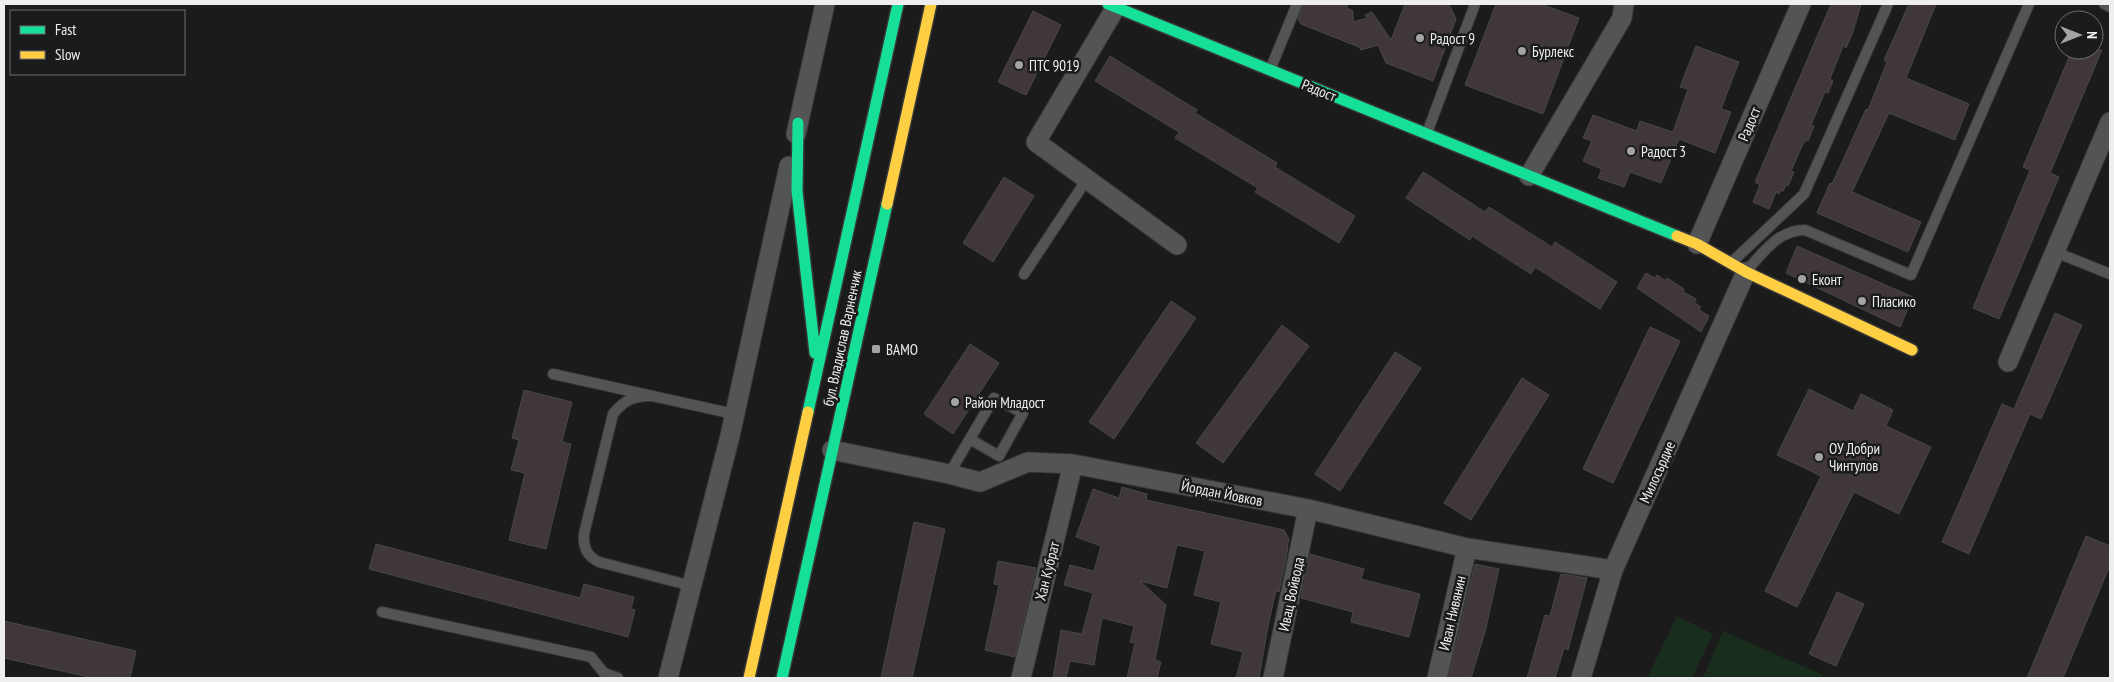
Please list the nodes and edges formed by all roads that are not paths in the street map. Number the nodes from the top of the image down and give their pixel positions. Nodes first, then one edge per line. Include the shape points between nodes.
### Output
1 (825, 4) edge
2 (898, 4) edge
3 (931, 4) edge
4 (1297, 4) edge
5 (1475, 4) edge
6 (1624, 4) edge
7 (1802, 4) edge
8 (1888, 4) edge
9 (2029, 4) edge
10 (2104, 4) edge
11 (1112, 5) edge
12 (2110, 6) edge
13 (1270, 70) junction
14 (2110, 122) edge
15 (798, 123) junction
16 (1426, 134) junction
17 (1530, 176) junction
18 (1087, 179) junction
19 (1698, 244) junction
20 (1177, 245) dead end
21 (2055, 252) junction
22 (1738, 267) junction
23 (1024, 274) dead end
24 (2110, 274) edge
25 (1912, 350) dead end
26 (2008, 362) dead end
27 (817, 370) junction
28 (553, 374) dead end
29 (653, 396) junction
30 (734, 414) junction
31 (970, 439) junction
32 (832, 450) junction
33 (1073, 464) junction
34 (949, 474) junction
35 (1308, 509) junction
36 (1467, 548) junction
37 (1613, 570) junction
38 (692, 586) junction
39 (382, 612) dead end
40 (756, 647) junction
41 (741, 666) dead end
42 (618, 678) edge
43 (668, 678) edge
44 (749, 678) edge
45 (782, 678) edge
46 (1021, 678) edge
47 (1274, 678) edge
48 (1437, 678) edge
49 (1581, 678) edge

1 - 15 street
2 - 27 main road, бул. Владислав Варненчик
3 - 32 main road, бул. Владислав Варненчик
4 - 13 lane
5 - 16 lane
6 - 17 street via 1622,18
7 - 19 street, Радост
8 - 22 lane via 1804,194
9 - 22 lane via 1911,275 1804,230 1784,233
10 - 12 lane
11 - 13 main road, Радост
11 - 18 street via 1036,142
13 - 16 main road, Радост
14 - 21 street
15 - 27 main road via 797,192
15 - 30 street
16 - 17 main road, Радост
17 - 19 main road, Радост
18 - 20 street
18 - 23 lane
19 - 22 main road, Радост
21 - 24 lane
21 - 26 street
22 - 25 main road, Радост
22 - 37 street, Милосърдие
27 - 40 main road, бул. Владислав Варненчик
28 - 29 lane
29 - 30 lane
29 - 38 lane via 630,399 613,414 584,534 585,548 599,562
30 - 38 street
31 - 31 lane via 994,398 1023,413 999,456
31 - 34 lane
32 - 34 street, Йордан Йовков
32 - 45 main road, бул. Владислав Варненчик
33 - 34 street, Йордан Йовков via 1028,462 980,482
33 - 35 street, Йордан Йовков
33 - 46 street, Хан Кубрат
35 - 36 street, Йордан Йовков
35 - 47 street, Ивац Войвода
36 - 37 street, Йордан Йовков
36 - 48 street, Иван Нивянин
37 - 49 street, Милосърдие
38 - 43 street
39 - 42 lane via 591,657 604,673
40 - 41 main road
40 - 44 main road, бул. Владислав Варненчик

